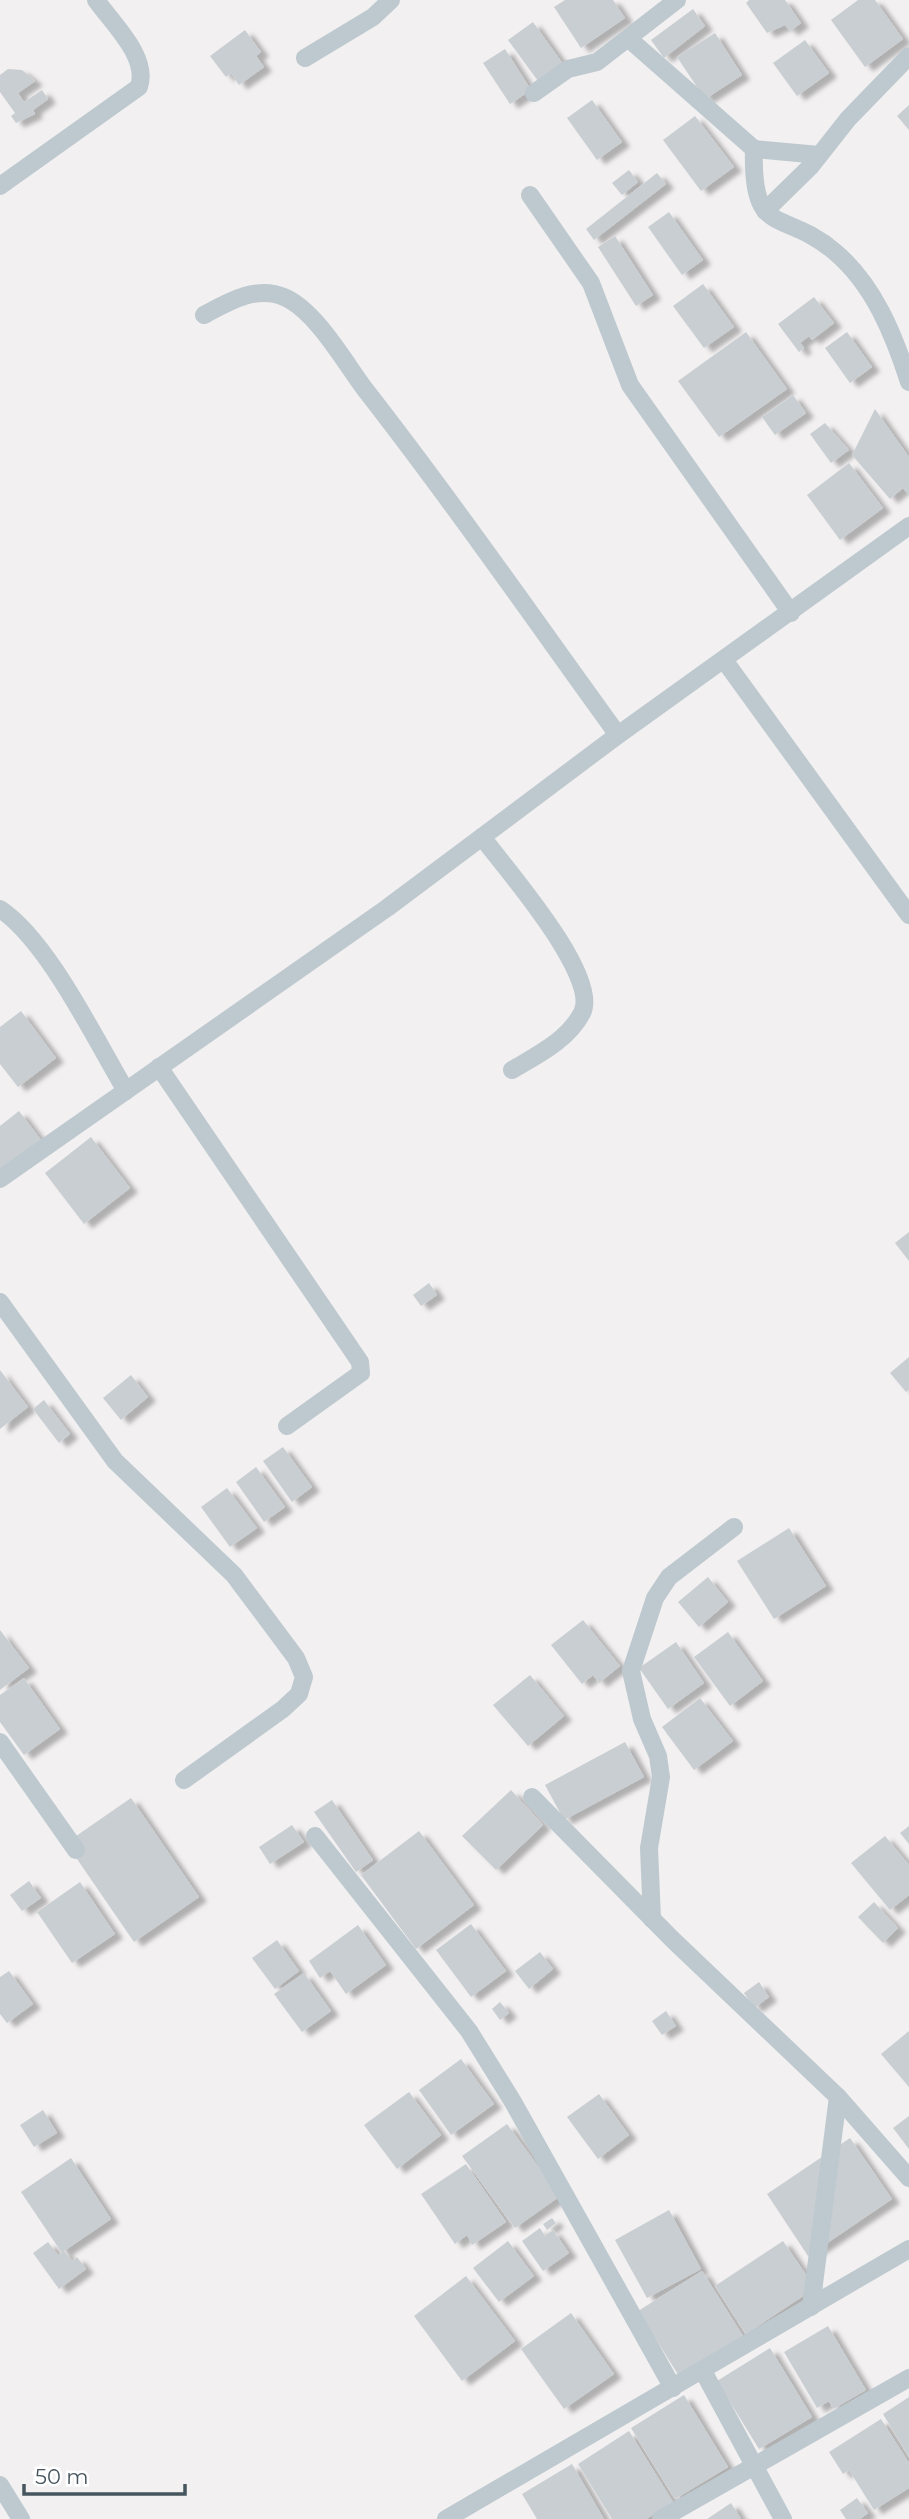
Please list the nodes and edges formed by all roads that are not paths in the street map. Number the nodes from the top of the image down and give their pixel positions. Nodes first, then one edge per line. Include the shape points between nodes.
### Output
1 (96, 0) edge
2 (391, 0) edge
3 (677, 0) edge
4 (629, 39) junction
5 (909, 56) edge
6 (305, 58) dead end
7 (534, 93) dead end
8 (754, 149) junction
9 (819, 155) junction
10 (0, 187) edge
11 (530, 195) dead end
12 (765, 211) junction
13 (204, 315) dead end
14 (909, 382) edge
15 (909, 526) edge
16 (791, 613) junction
17 (724, 660) junction
18 (618, 735) junction
19 (482, 837) junction
20 (0, 909) edge
21 (909, 915) edge
22 (159, 1068) junction
23 (512, 1070) dead end
24 (126, 1091) junction
25 (0, 1179) edge
26 (0, 1303) edge
27 (286, 1426) dead end
28 (734, 1527) dead end
29 (0, 1742) edge
30 (184, 1780) dead end
31 (532, 1797) dead end
32 (315, 1836) dead end
33 (76, 1850) dead end
34 (652, 1919) junction
35 (838, 2097) junction
36 (909, 2178) edge
37 (909, 2249) edge
38 (811, 2307) junction
39 (703, 2371) junction
40 (909, 2378) edge
41 (673, 2388) junction
42 (753, 2467) junction
43 (0, 2485) edge
44 (21, 2519) edge
45 (446, 2519) edge
46 (662, 2519) edge
47 (783, 2519) edge

1 - 10 street via 137,57 143,76 139,87
2 - 6 street via 373,17
3 - 4 street
4 - 7 street via 597,62 568,69
4 - 8 street
5 - 9 street
8 - 9 street
8 - 12 street via 753,183 756,199
9 - 12 street
11 - 16 street via 591,283 630,385
12 - 14 street via 834,251 856,274 892,330
13 - 18 street via 237,297 265,293 283,297 306,312
15 - 16 street
16 - 17 street
17 - 18 street
17 - 21 street
18 - 19 street
19 - 22 street
19 - 23 street via 570,956 586,994 583,1011 572,1028
20 - 24 street via 20,922 39,946
22 - 24 street
22 - 27 street via 360,1362 361,1373 346,1386
24 - 25 street
26 - 30 street via 115,1461 234,1575 296,1658 304,1677 299,1694 283,1709
28 - 34 street via 669,1577 655,1598 631,1671 661,1777 649,1847
29 - 33 street
31 - 34 street
32 - 41 street via 469,2031
34 - 35 street
35 - 36 street
35 - 38 street
37 - 38 street
38 - 39 street
39 - 41 street
39 - 42 street
40 - 42 street
41 - 45 street
42 - 46 street
42 - 47 street
43 - 44 street

